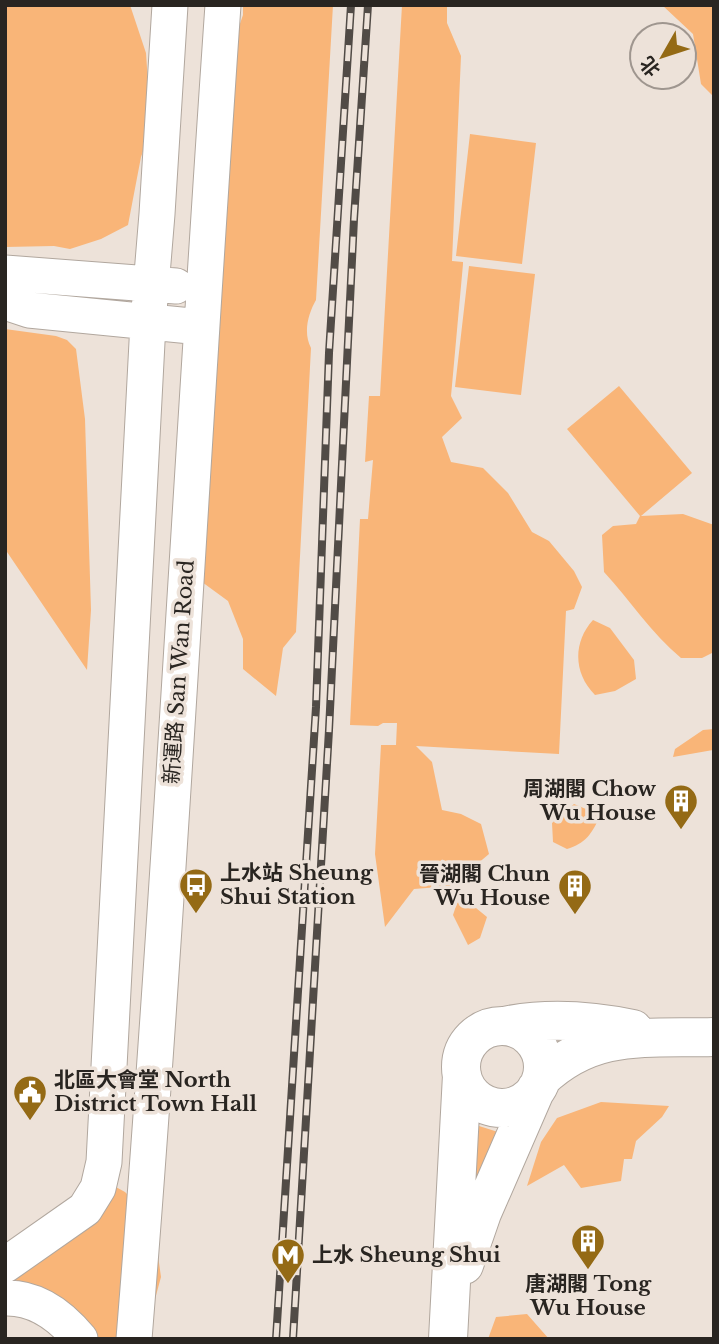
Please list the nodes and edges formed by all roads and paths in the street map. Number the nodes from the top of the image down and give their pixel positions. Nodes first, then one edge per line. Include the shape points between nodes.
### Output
1 (170, 5) edge
2 (223, 5) edge
3 (5, 273) edge
4 (152, 285) junction
5 (203, 288) junction
6 (5, 302) edge
7 (148, 323) junction
8 (201, 327) junction
9 (504, 1026) junction
10 (667, 1037) junction
11 (714, 1037) edge
12 (462, 1075) junction
13 (538, 1084) junction
14 (5, 1265) edge
15 (5, 1298) edge
16 (450, 1322) edge
17 (80, 1339) edge
18 (134, 1339) edge

1 - 4 street
2 - 5 street, 新運路 San Wan Road
3 - 4 street
4 - 5 street
4 - 7 street
5 - 8 street, 新運路 San Wan Road
6 - 7 street via 29,310
7 - 8 street
7 - 14 street via 104,1161 98,1188 85,1209
8 - 18 street, 新運路 San Wan Road
9 - 10 main road via 583,1021
9 - 12 main road via 474,1036 463,1054
9 - 13 main road via 532,1039 541,1058
10 - 11 main road
10 - 13 main road via 593,1045 564,1059
12 - 13 main road via 480,1101 500,1108 520,1103
12 - 16 main road
13 - 16 main road via 482,1213
15 - 17 street via 39,1304

